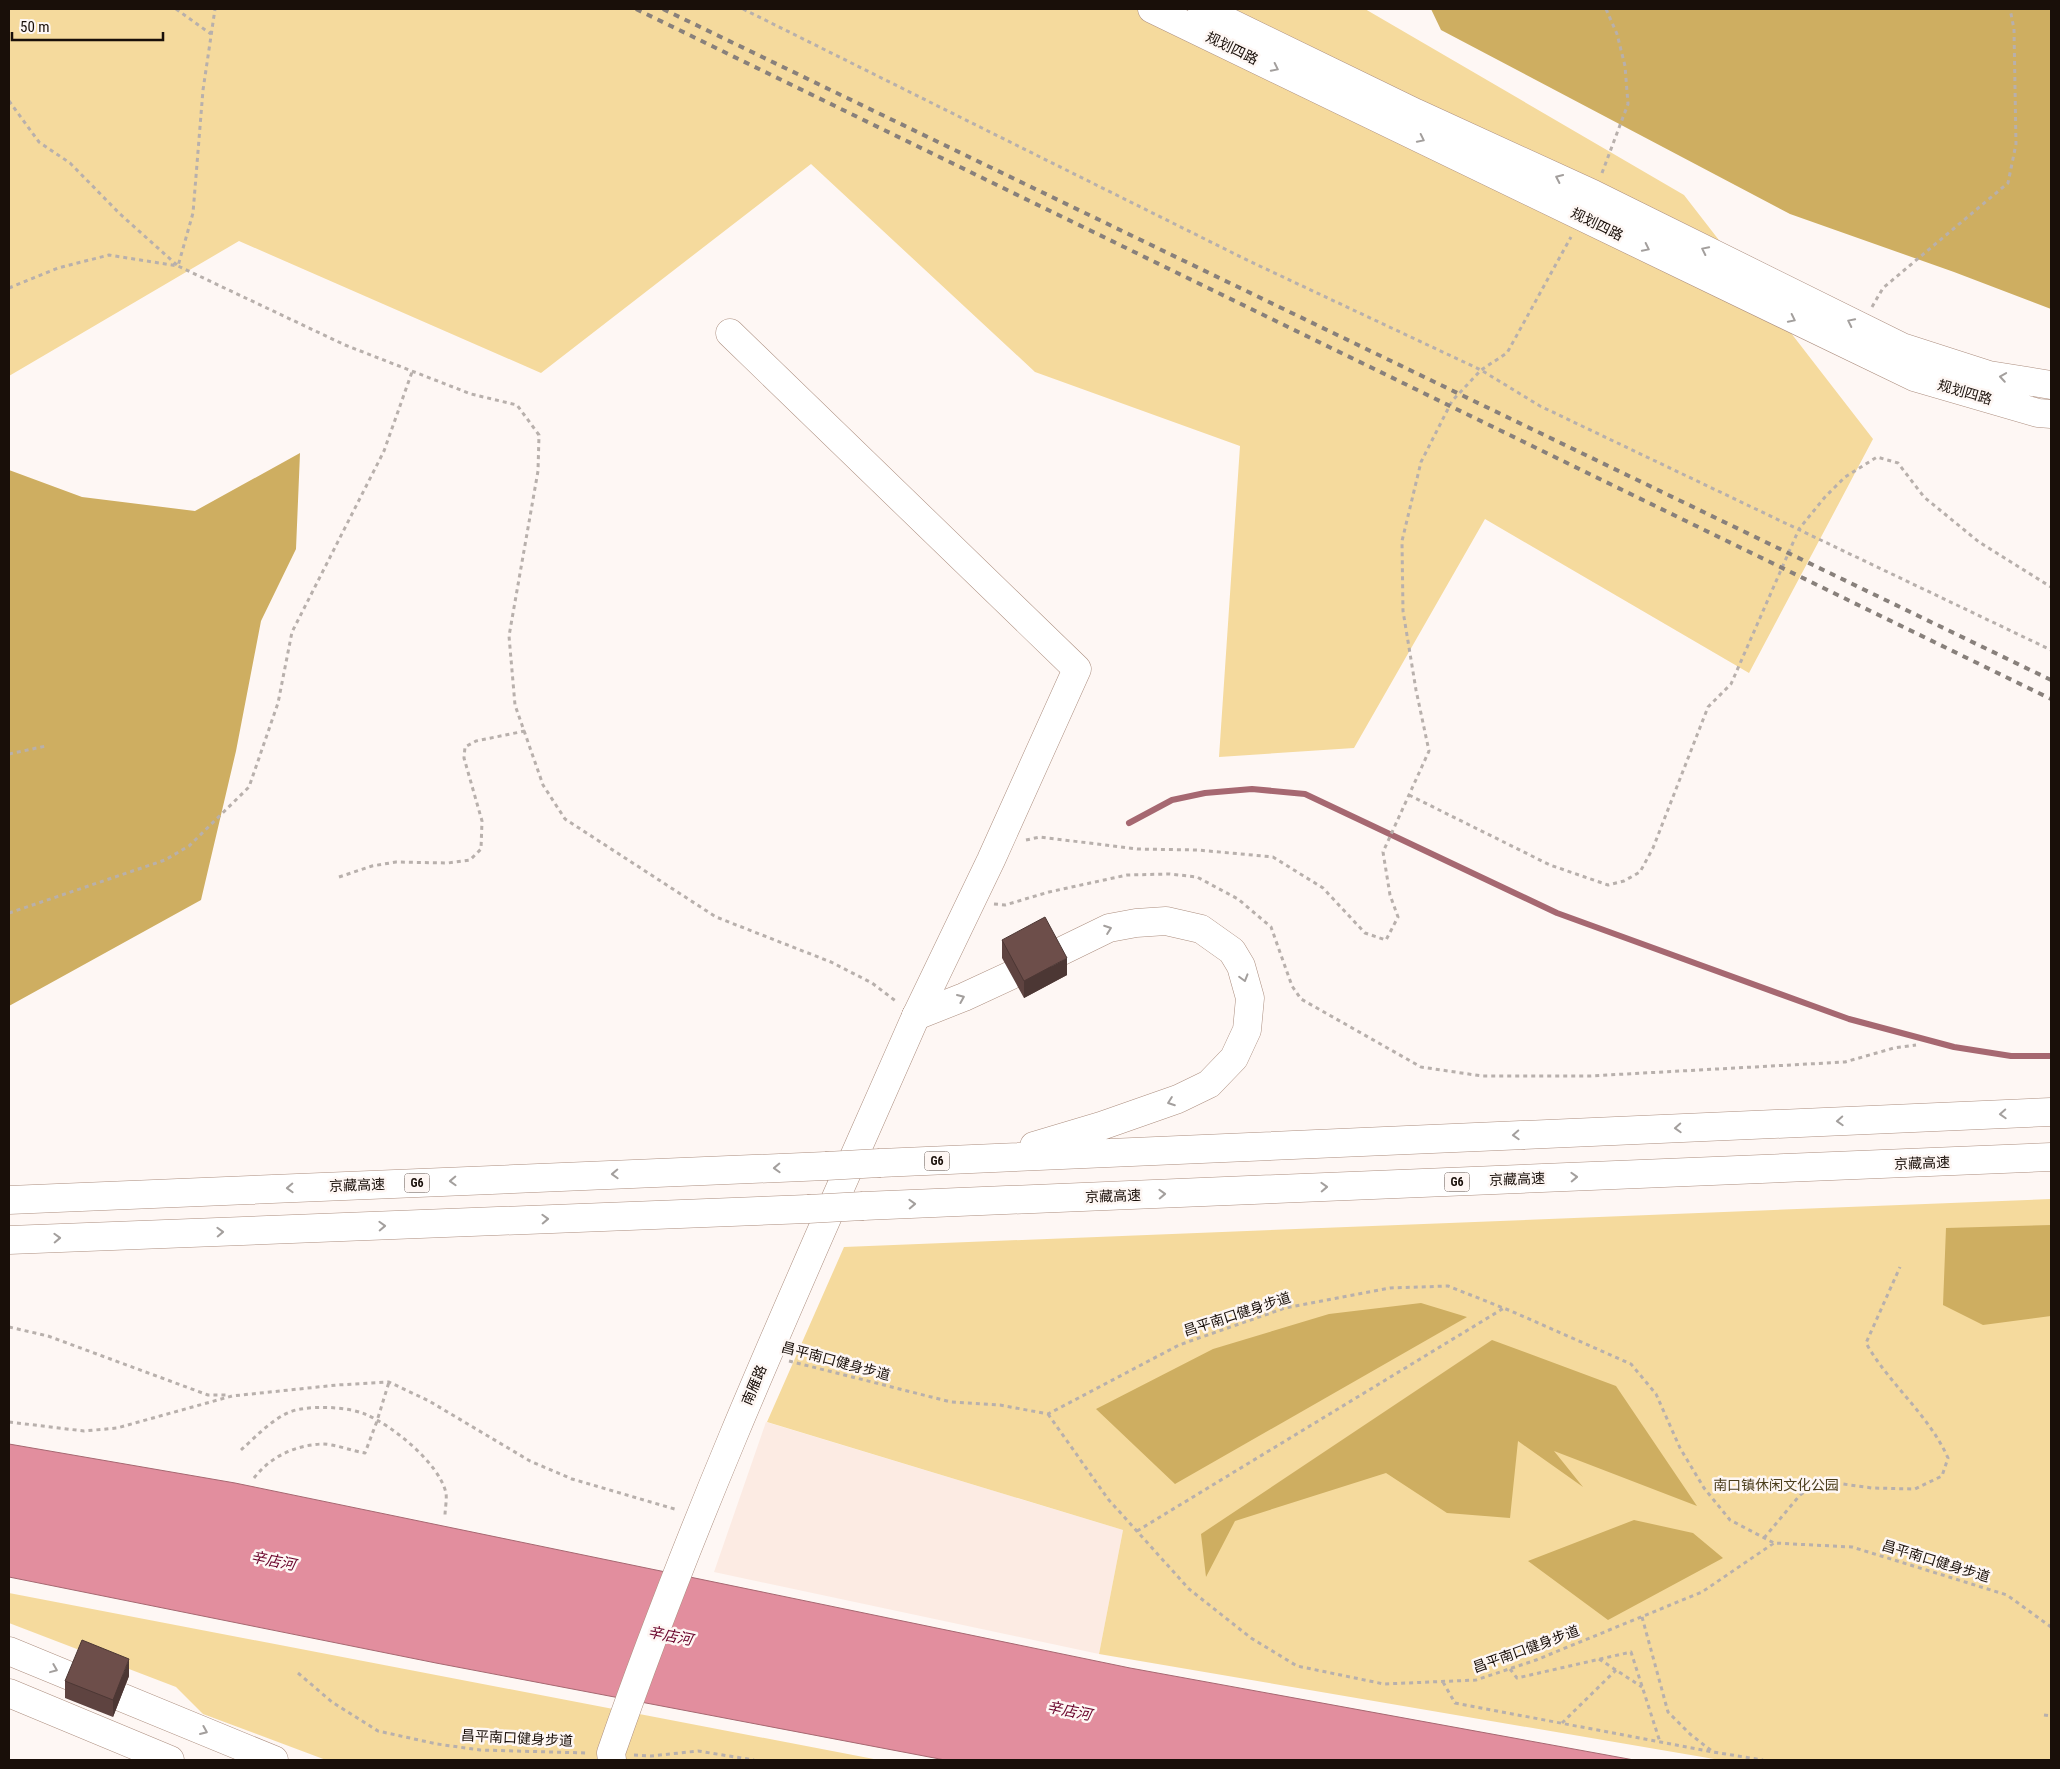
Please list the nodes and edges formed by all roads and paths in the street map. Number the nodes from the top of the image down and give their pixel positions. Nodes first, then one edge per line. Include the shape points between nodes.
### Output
1 (176, 9) edge
2 (215, 9) edge
3 (742, 9) edge
4 (1152, 9) edge
5 (1202, 9) edge
6 (1606, 9) edge
7 (2010, 9) edge
8 (211, 34) junction
9 (9, 101) edge
10 (1588, 206) junction
11 (178, 266) junction
12 (9, 288) edge
13 (1860, 326) junction
14 (730, 333) dead end
15 (1481, 370) junction
16 (412, 372) junction
17 (2051, 385) edge
18 (2051, 414) edge
19 (1799, 530) junction
20 (2051, 587) edge
21 (2051, 650) edge
22 (524, 731) junction
23 (46, 746) dead end
24 (9, 754) edge
25 (1409, 795) junction
26 (998, 845) junction
27 (340, 877) dead end
28 (971, 901) junction
29 (9, 913) edge
30 (916, 1016) junction
31 (1916, 1045) dead end
32 (2051, 1112) edge
33 (2051, 1157) edge
34 (994, 1158) junction
35 (9, 1200) edge
36 (9, 1240) edge
37 (1900, 1267) dead end
38 (1504, 1308) junction
39 (9, 1327) edge
40 (767, 1355) junction
41 (389, 1382) junction
42 (232, 1396) junction
43 (1048, 1414) junction
44 (377, 1421) junction
45 (9, 1422) edge
46 (241, 1450) dead end
47 (254, 1478) dead end
48 (445, 1516) dead end
49 (700, 1516) junction
50 (1136, 1531) junction
51 (1764, 1538) junction
52 (1774, 1543) junction
53 (1642, 1617) junction
54 (2051, 1627) edge
55 (9, 1651) edge
56 (1599, 1659) junction
57 (1510, 1669) junction
58 (1616, 1670) junction
59 (298, 1673) dead end
60 (1443, 1682) junction
61 (1642, 1687) junction
62 (9, 1693) edge
63 (2044, 1715) dead end
64 (2051, 1716) edge
65 (1562, 1724) junction
66 (1660, 1742) junction
67 (1713, 1752) junction
68 (611, 1758) edge
69 (170, 1760) edge
70 (274, 1760) edge
71 (754, 1760) edge
72 (1763, 1760) edge

1 - 8 path
2 - 8 path
3 - 15 path via 1249,261
4 -> 10 main road, 规划四路
10 -> 5 main road, 规划四路 via 1416,113
6 - 10 path via 1626,66 1628,104
7 - 13 path via 2014,29 2016,144 2008,182 1883,288
8 - 11 path via 193,212
9 - 11 path via 39,142 70,163
13 -> 10 main road, 规划四路
10 - 15 path via 1507,353
10 -> 18 main road, 规划四路 via 1914,377
11 - 12 path via 109,255 58,268
11 - 16 path via 345,346
17 -> 13 main road, 规划四路 via 1989,375 1902,347
14 - 26 main road, 南雁路 via 1077,669
15 - 19 path via 1540,406
15 - 25 path via 1452,401 1421,462 1402,541 1403,611 1429,751
16 - 22 path via 470,394 517,405 539,436 538,471 509,636 516,704
16 - 29 path via 384,451 292,632 278,703 249,787 189,846 165,860
19 - 20 path via 1845,477 1877,457 1898,463 1924,497 1979,542
19 - 21 path
19 - 25 path via 1731,684 1708,707 1653,848 1640,872 1608,885 1550,865
22 - 27 path via 476,741 465,747 464,758 482,821 480,850 470,860 396,862
22 - 30 path via 543,785 565,819 716,917 830,962 872,983
23 - 24 path
25 - 26 path via 1384,852 1390,895 1398,917 1386,940 1365,934 1324,888 1273,857 1198,850 1137,849 1040,837
26 - 28 main road, 南雁路
28 - 30 main road, 南雁路
28 - 31 path via 1005,906 1049,892 1127,875 1170,874 1197,878 1238,899 1271,928 1292,986 1302,999 1421,1067 1482,1076 1589,1076 1845,1062
30 -> 34 main road via 1109,928 1136,922 1166,921 1201,929 1232,951 1241,966 1250,998 1247,1030 1234,1058 1209,1084 1178,1099 1101,1126
30 - 40 main road, 南雁路
32 -> 34 main road, G6
36 -> 33 main road, 京藏高速 / G6, bridge
34 -> 35 main road, 京藏高速 / G6, bridge
37 - 51 path via 1866,1343 1940,1441 1948,1458 1942,1476 1915,1488 1872,1488 1821,1481 1800,1495
38 - 43 path, 昌平南口健身步道 via 1448,1286 1390,1288 1285,1308 1179,1345
38 - 50 path
38 - 51 path, 昌平南口健身步道 via 1630,1364 1656,1394 1680,1448 1704,1488 1730,1520
39 - 42 path via 48,1336 208,1395
40 - 43 path, 昌平南口健身步道 via 951,1402 1000,1405
40 - 49 main road, 南雁路
41 - 42 path via 336,1384
41 - 44 path
41 - 49 path via 429,1401 530,1461 572,1479
42 - 45 path via 117,1428 84,1431
43 - 50 path, 昌平南口健身步道 via 1108,1499
44 - 46 path via 364,1414 336,1408 300,1409 280,1417
44 - 47 path via 365,1454 323,1444 284,1452
44 - 48 path via 393,1430 436,1472 446,1494
49 - 68 main road, 南雁路 via 629,1699
50 - 60 path, 昌平南口健身步道 via 1189,1590 1251,1638 1296,1666 1384,1684
51 - 52 path, 昌平南口健身步道
52 - 53 path, 昌平南口健身步道 via 1702,1592
52 - 54 path, 昌平南口健身步道 via 1852,1547 1899,1560 2007,1595
53 - 57 path, 昌平南口健身步道
53 - 67 path via 1668,1712
55 -> 70 main road
56 - 57 path via 1517,1678
56 - 58 path
56 - 61 path via 1631,1652
57 - 60 path, 昌平南口健身步道 via 1476,1680
58 - 61 path
58 - 65 path
59 - 68 path, 昌平南口健身步道 via 332,1702 378,1731 480,1750
60 - 65 path via 1455,1703
61 - 66 path
62 - 69 main road
63 - 64 path
65 - 66 path
66 - 67 path
67 - 72 path
68 - 71 path, 昌平南口健身步道 via 698,1751

